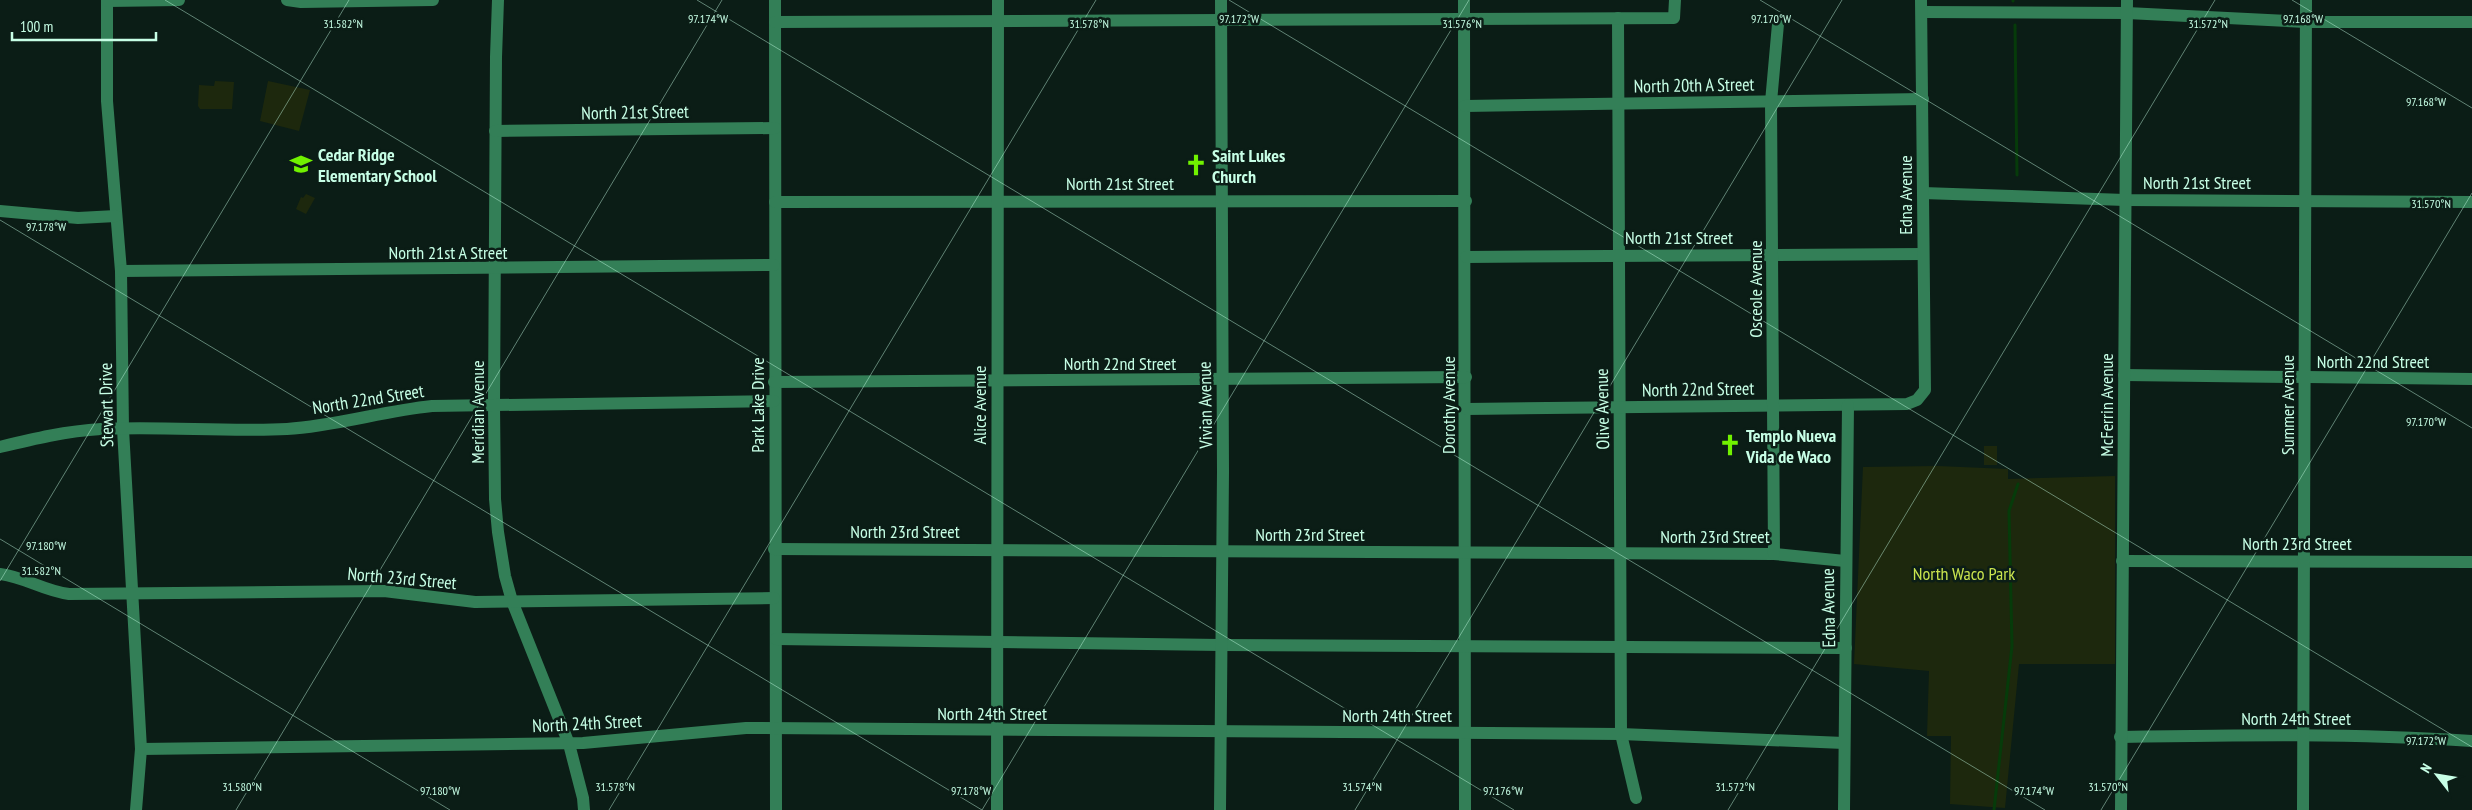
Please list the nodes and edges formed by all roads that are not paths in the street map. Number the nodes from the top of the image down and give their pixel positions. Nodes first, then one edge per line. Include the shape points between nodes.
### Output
1 (107, 0) edge
2 (179, 0) edge
3 (287, 0) edge
4 (433, 0) edge
5 (498, 0) edge
6 (775, 0) edge
7 (998, 0) edge
8 (1221, 0) edge
9 (1464, 0) edge
10 (1675, 0) edge
11 (2306, 0) edge
12 (1922, 6) edge
13 (2127, 6) edge
14 (1618, 18) junction
15 (1222, 19) junction
16 (1464, 19) junction
17 (775, 22) junction
18 (998, 22) junction
19 (2306, 22) junction
20 (2472, 22) edge
21 (1778, 24) dead end
22 (1923, 99) junction
23 (1771, 102) junction
24 (1617, 104) junction
25 (1465, 106) junction
26 (775, 128) junction
27 (496, 131) junction
28 (1923, 193) junction
29 (2125, 200) junction
30 (2305, 200) junction
31 (997, 201) junction
32 (1221, 201) junction
33 (1466, 201) junction
34 (775, 202) junction
35 (2472, 202) edge
36 (0, 211) edge
37 (116, 216) junction
38 (1772, 254) junction
39 (1923, 254) junction
40 (1618, 255) junction
41 (1466, 257) junction
42 (774, 265) junction
43 (494, 269) junction
44 (121, 270) junction
45 (2124, 375) junction
46 (1466, 377) junction
47 (2305, 378) junction
48 (2472, 379) edge
49 (997, 380) junction
50 (1222, 380) junction
51 (774, 382) junction
52 (1925, 390) joint
53 (774, 401) junction
54 (494, 405) junction
55 (1848, 405) junction
56 (1773, 406) junction
57 (1619, 408) junction
58 (1466, 409) junction
59 (123, 429) junction
60 (0, 447) edge
61 (774, 548) junction
62 (997, 549) junction
63 (1222, 551) junction
64 (1466, 552) junction
65 (1620, 553) junction
66 (1774, 554) junction
67 (1845, 561) junction
68 (2122, 561) junction
69 (2303, 561) junction
70 (2472, 562) edge
71 (0, 574) edge
72 (132, 592) junction
73 (774, 598) junction
74 (512, 601) junction
75 (776, 639) junction
76 (997, 643) junction
77 (1221, 645) junction
78 (1465, 647) junction
79 (1621, 647) junction
80 (1846, 648) junction
81 (777, 730) junction
82 (997, 730) junction
83 (1220, 732) junction
84 (1465, 733) junction
85 (1621, 734) junction
86 (2304, 734) junction
87 (2120, 737) junction
88 (2472, 741) edge
89 (1844, 743) junction
90 (569, 744) junction
91 (141, 749) junction
92 (1636, 798) dead end
93 (136, 810) edge
94 (584, 810) edge
95 (776, 810) edge
96 (997, 810) edge
97 (1220, 810) edge
98 (1465, 810) edge
99 (1844, 810) edge
100 (2121, 810) edge
101 (2303, 810) edge

1 - 2 street
1 - 37 street, Stewart Drive via 107,101
3 - 4 street
5 - 27 street, Meridian Avenue
6 - 17 street, Park Lake Drive
7 - 18 street, Alice Avenue
8 - 15 street, Vivian Avenue
9 - 16 street, Dorothy Avenue
10 - 14 street via 1674,18
11 - 19 street, Summer Avenue
12 - 13 street
12 - 22 street, Edna Avenue
13 - 19 street
13 - 29 street, McFerrin Avenue
14 - 16 street
14 - 24 street, Olive Avenue
15 - 16 street
15 - 18 street
15 - 32 street, Vivian Avenue
16 - 25 street, Dorothy Avenue
17 - 18 street
17 - 26 street, Park Lake Drive
18 - 31 street, Alice Avenue
19 - 20 street
19 - 30 street, Summer Avenue
21 - 23 street, Osceole Avenue
22 - 23 street, North 20th A Street
22 - 28 street, Edna Avenue
23 - 24 street, North 20th A Street
23 - 38 street, Osceole Avenue
24 - 25 street, North 20th A Street
24 - 40 street, Olive Avenue
25 - 33 street, Dorothy Avenue
26 - 27 street, North 21st Street
26 - 34 street, Park Lake Drive
27 - 43 street, Meridian Avenue
28 - 29 street, North 21st Street
28 - 39 street, Edna Avenue
29 - 30 street, North 21st Street
29 - 45 street, McFerrin Avenue
30 - 35 street, North 21st Street
30 - 47 street, Summer Avenue
31 - 32 street, North 21st Street
31 - 34 street, North 21st Street
31 - 49 street, Alice Avenue
32 - 33 street, North 21st Street
32 - 50 street, Vivian Avenue
33 - 41 street, Dorothy Avenue
34 - 42 street, Park Lake Drive
36 - 37 street via 78,218
37 - 44 street, Stewart Drive
38 - 39 street, North 21st Street
38 - 40 street, North 21st Street
38 - 56 street, Osceole Avenue
39 - 52 street, Edna Avenue
40 - 41 street, North 21st Street
40 - 57 street, Olive Avenue
41 - 46 street, Dorothy Avenue
42 - 43 street, North 21st A Street
42 - 51 street, Park Lake Drive
43 - 44 street, North 21st A Street
43 - 54 street, Meridian Avenue
44 - 59 street, Stewart Drive
45 - 47 street, North 22nd Street
45 - 68 street, McFerrin Avenue
46 - 50 street, North 22nd Street
46 - 58 street, Dorothy Avenue
47 - 48 street, North 22nd Street
47 - 69 street, Summer Avenue
49 - 50 street, North 22nd Street
49 - 51 street, North 22nd Street
49 - 62 street, Alice Avenue
50 - 63 street, Vivian Avenue
51 - 53 street, Park Lake Drive
52 - 55 street, North 22nd Street via 1921,397 1907,404
53 - 54 street, North 22nd Street
53 - 61 street, Park Lake Drive
54 - 59 street, North 22nd Street via 396,410 287,429
54 - 74 street, Meridian Avenue via 498,532
55 - 56 street, North 22nd Street
55 - 67 street, Edna Avenue
56 - 57 street, North 22nd Street
56 - 66 street, Osceole Avenue
57 - 58 street, North 22nd Street
57 - 65 street, Olive Avenue
58 - 64 street, Dorothy Avenue
59 - 60 street, North 22nd Street via 71,432
59 - 72 street, Stewart Drive
61 - 62 street, North 23rd Street
61 - 73 street, Park Lake Drive
62 - 63 street, North 23rd Street
62 - 76 street, Alice Avenue
63 - 64 street, North 23rd Street
63 - 77 street, Vivian Avenue
64 - 65 street, North 23rd Street
64 - 78 street, Dorothy Avenue
65 - 66 street, North 23rd Street
65 - 79 street, Olive Avenue
66 - 67 street, North 23rd Street
67 - 80 street, Edna Avenue
68 - 69 street, North 23rd Street
68 - 87 street, McFerrin Avenue
69 - 70 street, North 23rd Street
69 - 86 street, Summer Avenue
71 - 72 street, North 23rd Street via 56,593
72 - 74 street, North 23rd Street via 384,591 451,600
72 - 91 street, Stewart Drive
73 - 74 street, North 23rd Street
73 - 75 street, Park Lake Drive
74 - 90 street, Meridian Avenue
75 - 76 street
75 - 81 street, Park Lake Drive
76 - 77 street
76 - 82 street, Alice Avenue
77 - 78 street
77 - 83 street, Vivian Avenue
78 - 79 street
78 - 84 street, Dorothy Avenue
79 - 80 street
79 - 85 street, Olive Avenue
80 - 89 street, Edna Avenue
81 - 82 street, North 24th Street
81 - 90 street, North 24th Street via 725,729
81 - 95 street, Park Lake Drive
82 - 83 street, North 24th Street
82 - 96 street, Alice Avenue
83 - 84 street, North 24th Street
83 - 97 street, Vivian Avenue
84 - 85 street, North 24th Street
84 - 98 street, Dorothy Avenue
85 - 89 street, North 24th Street
85 - 92 street, Olive Avenue
86 - 87 street, North 24th Street
86 - 88 street, North 24th Street
86 - 101 street, Summer Avenue
87 - 100 street, McFerrin Avenue
89 - 99 street, Edna Avenue
90 - 91 street, North 24th Street
90 - 94 street, Meridian Avenue
91 - 93 street, Stewart Drive

